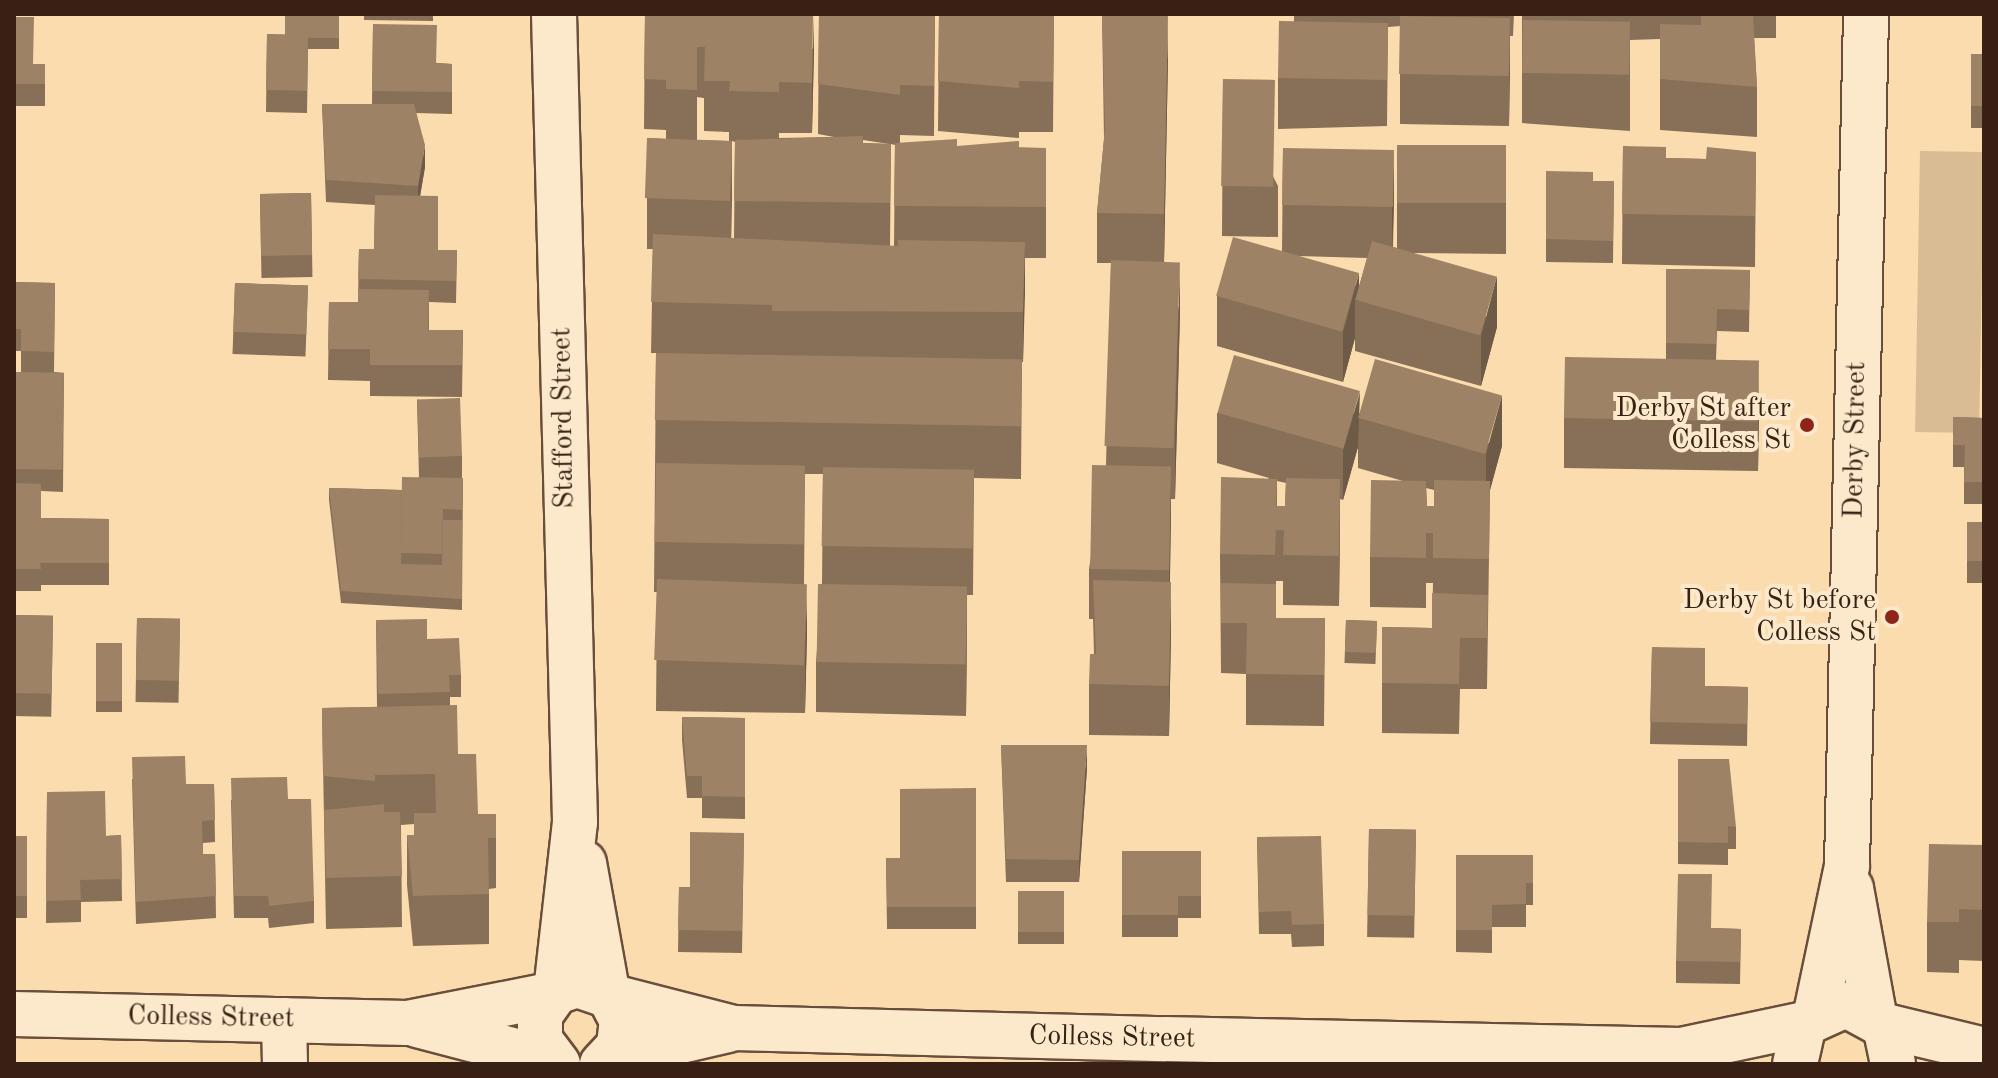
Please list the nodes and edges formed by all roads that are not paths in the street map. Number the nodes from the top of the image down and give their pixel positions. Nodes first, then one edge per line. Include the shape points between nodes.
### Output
1 (554, 14) edge
2 (1866, 14) edge
3 (575, 822) junction
4 (1847, 866) junction
5 (555, 993) junction
6 (608, 996) junction
7 (14, 1014) edge
8 (284, 1020) junction
9 (407, 1023) junction
10 (734, 1028) junction
11 (1805, 1034) edge
12 (1884, 1035) edge
13 (1681, 1050) junction
14 (1984, 1050) edge
15 (1165, 1052) edge
16 (491, 1054) edge
17 (608, 1061) edge
18 (556, 1063) edge
19 (285, 1064) edge
20 (1729, 1064) edge

1 - 3 street, Stafford Street
2 - 4 street, Derby Street
3 - 5 street, Stafford Street
3 - 6 street, Stafford Street
4 - 11 street, Derby Street
4 - 12 street, Derby Street
5 - 6 street, Colless Street via 577,985
5 - 9 street, Colless Street
5 - 18 street, Stafford Street via 538,1027
6 - 10 street, Colless Street
6 - 17 street, Stafford Street via 623,1033
7 - 8 street, Colless Street
8 - 9 street, Colless Street
8 - 19 street
9 - 16 street, Colless Street
10 - 15 street, Colless Street
10 - 17 street, Colless Street
11 - 12 street, Colless Street via 1846,1005
11 - 13 street, Colless Street
12 - 14 street
13 - 15 street, Colless Street
13 - 20 street, Colless Street
16 - 18 street, Colless Street

